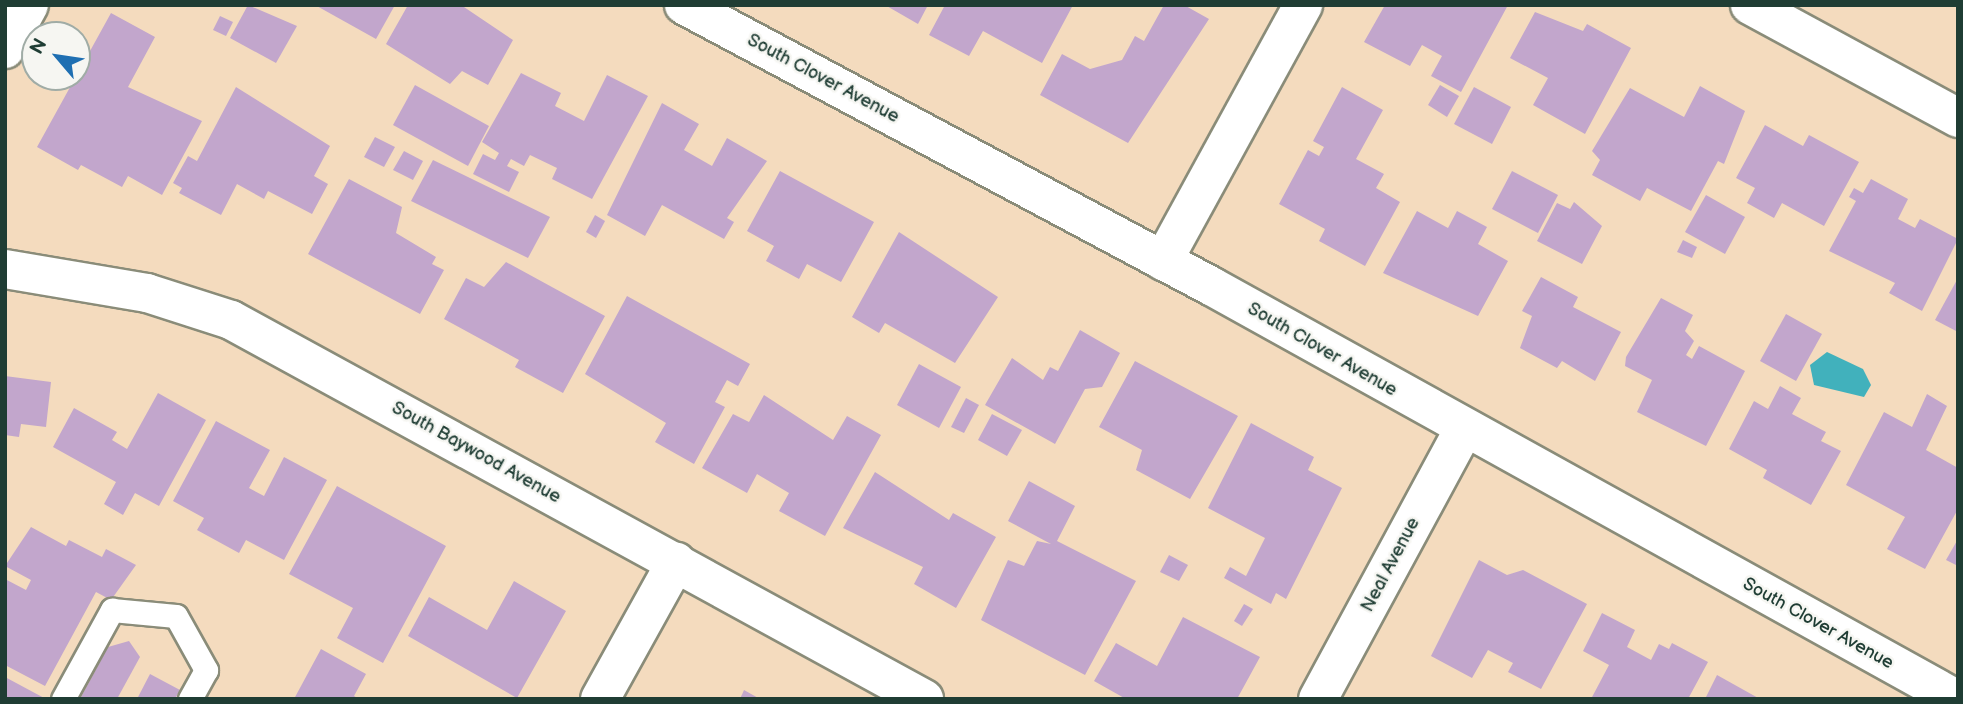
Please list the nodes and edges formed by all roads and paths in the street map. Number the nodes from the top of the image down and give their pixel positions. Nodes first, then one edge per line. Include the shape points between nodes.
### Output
1 (29, 5) edge
2 (684, 5) edge
3 (1303, 5) edge
4 (1750, 5) edge
5 (5, 49) edge
6 (1958, 118) edge
7 (1163, 261) junction
8 (5, 269) edge
9 (1464, 431) junction
10 (676, 562) junction
11 (62, 699) edge
12 (190, 699) edge
13 (600, 699) edge
14 (924, 699) edge
15 (1318, 699) edge
16 (1956, 699) edge

1 - 5 street
2 - 7 street, South Clover Avenue
3 - 7 street
4 - 6 street
7 - 9 street, South Clover Avenue
8 - 10 street, South Baywood Avenue via 147,293 231,320
9 - 15 street, Neal Avenue
9 - 16 street, South Clover Avenue
10 - 13 street
10 - 14 street, South Baywood Avenue
11 - 12 lane via 112,610 176,616 206,670

